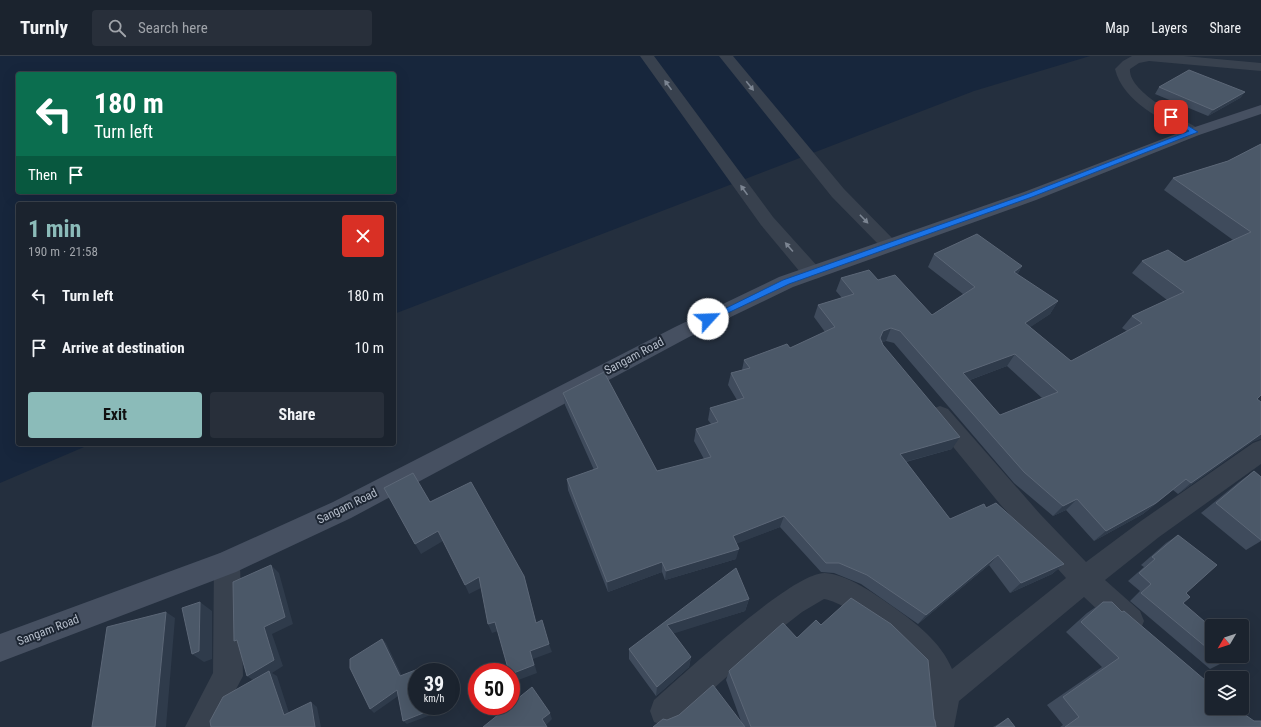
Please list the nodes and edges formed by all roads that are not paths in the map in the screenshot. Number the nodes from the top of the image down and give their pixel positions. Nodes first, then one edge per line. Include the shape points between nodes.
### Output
1 (648, 56) edge
2 (726, 56) edge
3 (1261, 67) edge
4 (1261, 109) edge
5 (1194, 132) junction
6 (889, 245) junction
7 (812, 273) junction
8 (927, 399) edge
9 (1261, 450) edge
10 (227, 563) junction
11 (1083, 580) junction
12 (1146, 635) edge
13 (0, 648) edge
14 (665, 711) dead end
15 (944, 714) edge
16 (200, 727) edge

7 -> 1 street via 767,222
2 -> 6 street via 838,193
3 - 5 street via 1149,57 1136,58 1128,62 1122,69 1122,77 1127,86
4 - 5 main road, Sangam Road
5 - 6 main road, Sangam Road via 1030,196
6 - 7 main road, Sangam Road
7 - 10 main road, Sangam Road via 786,282 682,332 342,510
8 - 11 street via 1018,508
9 - 11 street via 1232,474 1188,501
10 - 13 main road, Sangam Road
10 - 16 street via 228,676
11 - 12 street
11 - 15 street
14 - 15 street via 796,598 823,586 850,594 912,639 937,667

